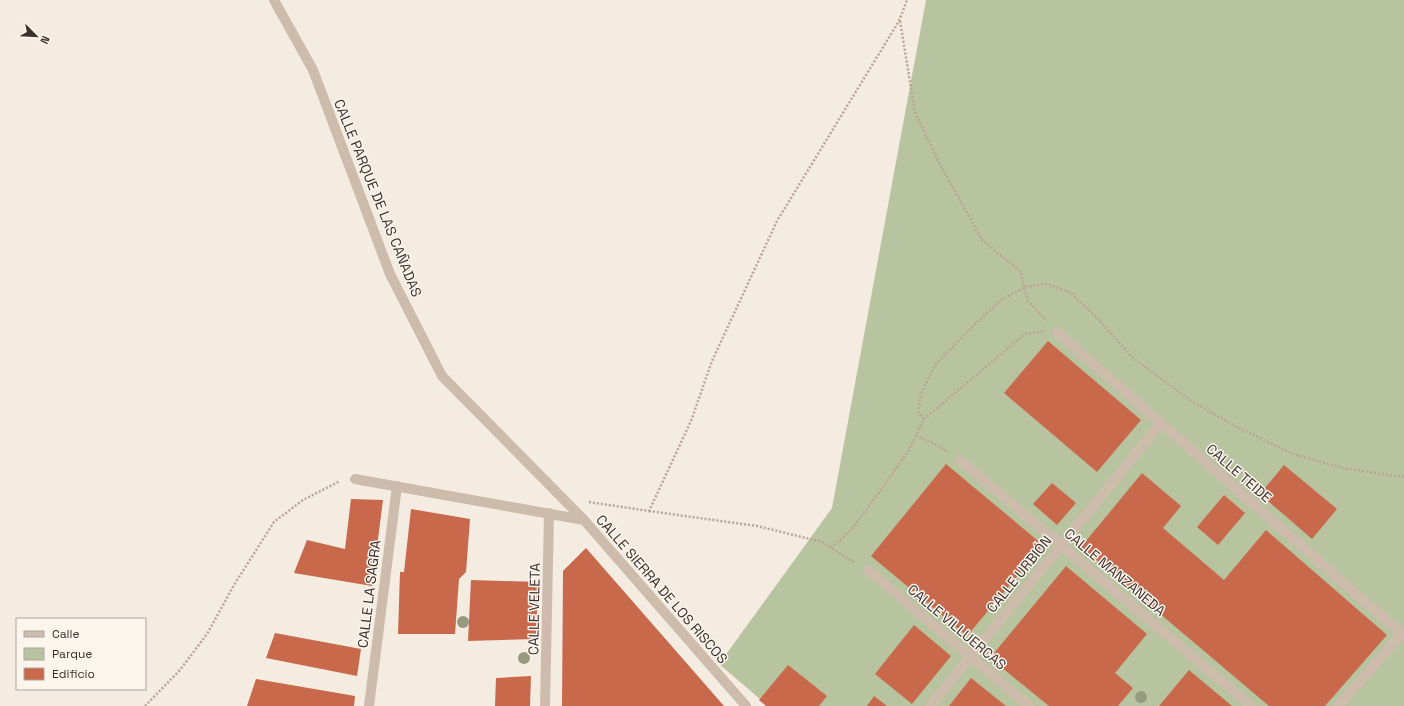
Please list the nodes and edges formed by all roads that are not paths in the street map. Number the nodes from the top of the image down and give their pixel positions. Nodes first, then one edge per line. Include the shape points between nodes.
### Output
1 (274, 0) edge
2 (1057, 332) road end
3 (1161, 423) junction
4 (960, 460) road end
5 (355, 479) road end
6 (396, 486) junction
7 (550, 513) junction
8 (584, 520) junction
9 (1061, 545) junction
10 (868, 570) road end
11 (970, 656) junction
12 (369, 706) edge
13 (546, 706) edge
14 (746, 706) edge
15 (930, 706) edge
16 (1029, 706) edge
17 (1251, 706) edge
18 (1338, 706) edge

1 - 8 street, CALLE PARQUE DE LAS CAÑADAS via 313,70 390,274 442,376
2 - 3 street, CALLE TEIDE
3 - 9 street, CALLE URBIÓN
3 - 18 street, CALLE TEIDE via 1402,634
4 - 9 street, CALLE MANZANEDA
5 - 6 street, CALLE SIERRA DE LOS RISCOS
6 - 7 street, CALLE SIERRA DE LOS RISCOS
6 - 12 street, CALLE LA SAGRA
7 - 8 street, CALLE SIERRA DE LOS RISCOS
7 - 13 street, CALLE VELETA
8 - 14 street, CALLE SIERRA DE LOS RISCOS
9 - 11 street, CALLE URBIÓN
9 - 17 street, CALLE MANZANEDA
10 - 11 street, CALLE VILLUERCAS
11 - 15 street, CALLE URBIÓN
11 - 16 street, CALLE VILLUERCAS

